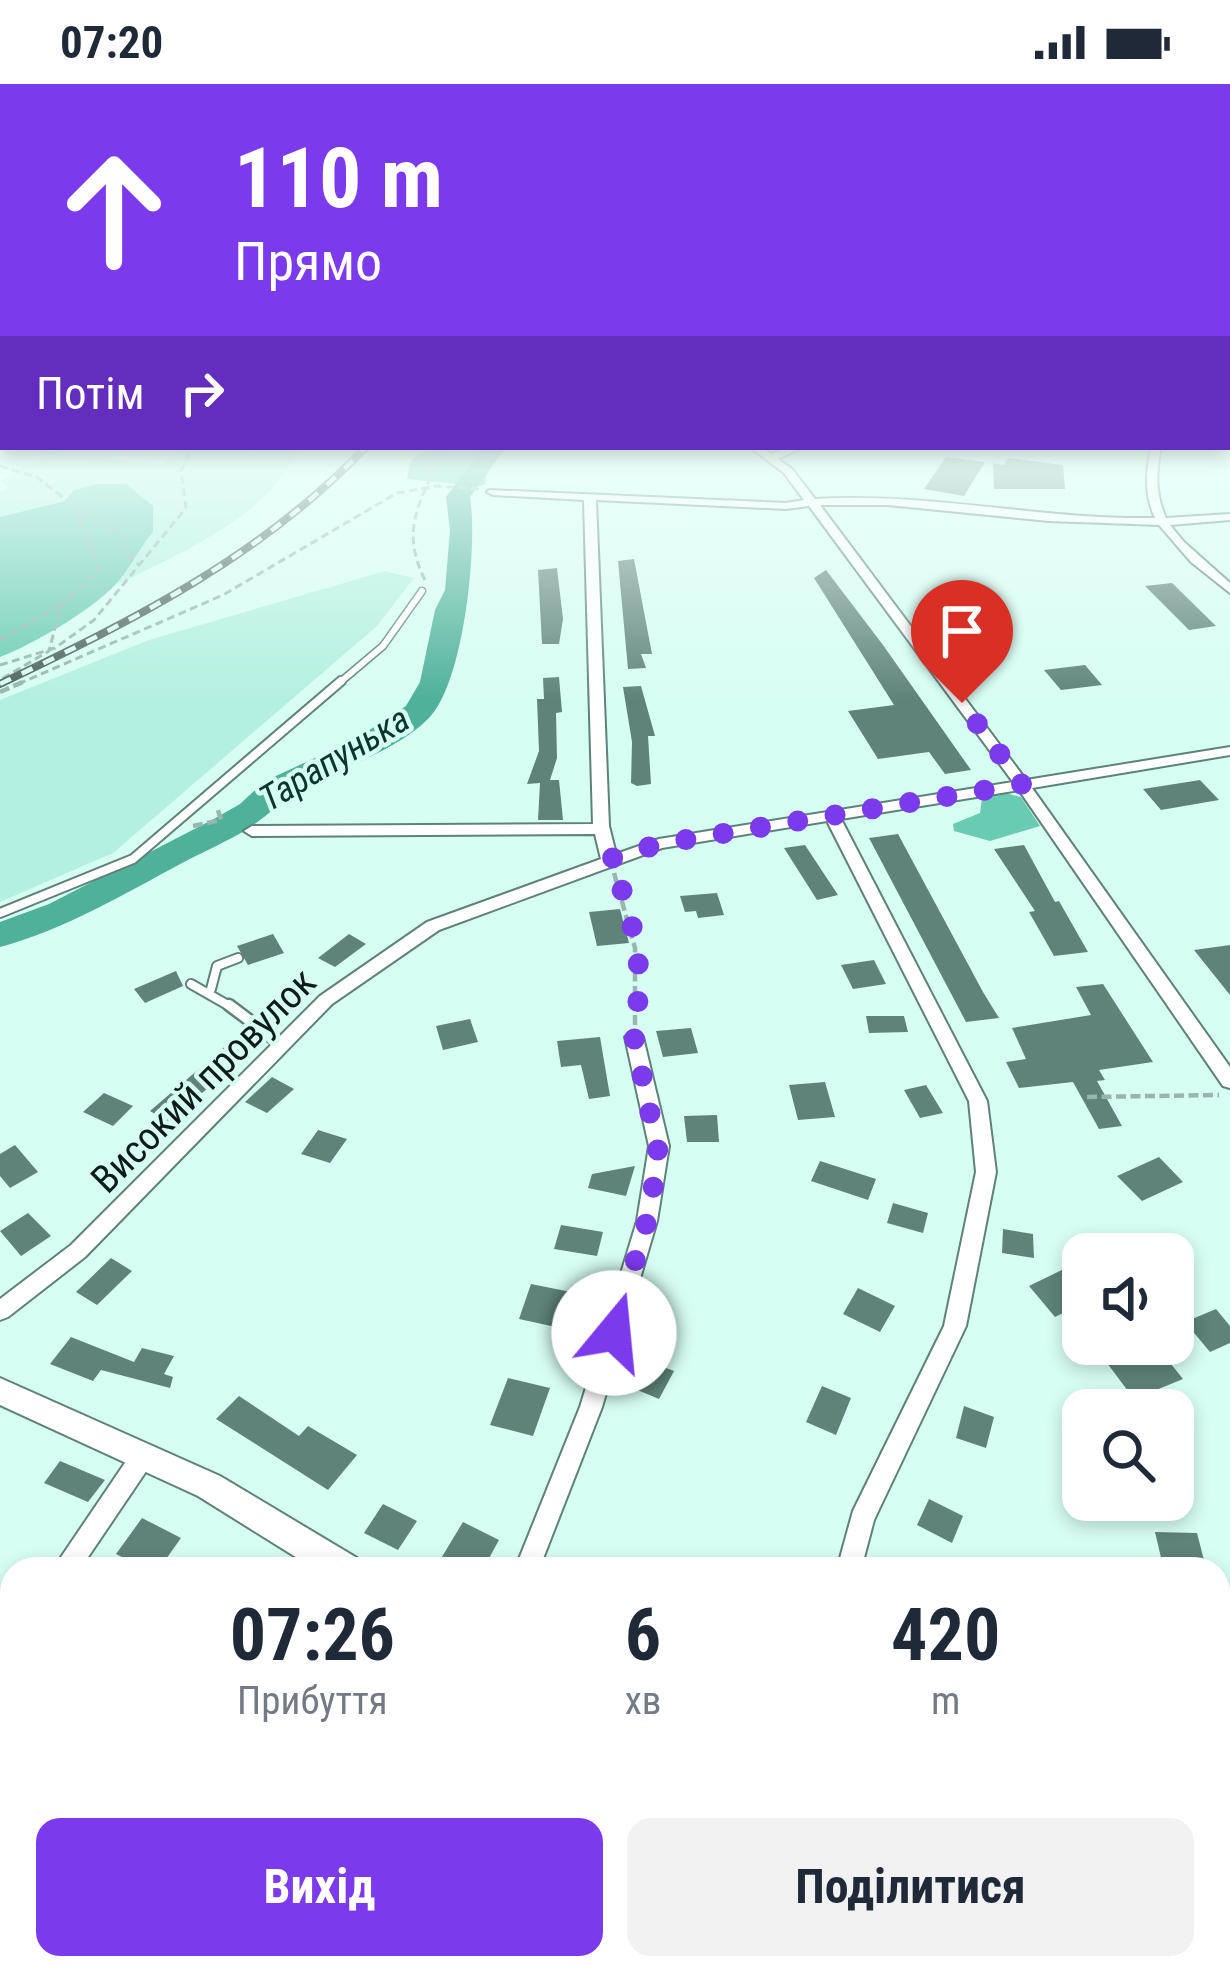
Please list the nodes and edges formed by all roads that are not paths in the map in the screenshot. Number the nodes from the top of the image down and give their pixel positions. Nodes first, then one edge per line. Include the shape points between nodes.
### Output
1 (591, 523) edge
2 (826, 523) edge
3 (1152, 523) edge
4 (1165, 523) edge
5 (1159, 524) junction
6 (1230, 589) edge
7 (422, 591) road end
8 (1230, 751) edge
9 (1022, 784) junction
10 (832, 816) junction
11 (601, 830) junction
12 (252, 831) dead end
13 (609, 859) junction
14 (0, 913) edge
15 (238, 958) dead end
16 (191, 984) dead end
17 (211, 989) junction
18 (634, 1037) road end
19 (281, 1044) junction
20 (1228, 1088) edge
21 (0, 1311) edge
22 (0, 1391) edge
23 (143, 1456) junction
24 (73, 1557) edge
25 (325, 1557) edge
26 (532, 1557) edge
27 (851, 1557) edge

1 - 11 street
2 - 9 street
3 - 5 street
4 - 5 street
5 - 6 street
7 - 14 lane via 383,646 133,860
8 - 9 street, Високий провулок
9 - 10 street, Високий провулок
9 - 20 street
10 - 13 street, Високий провулок
10 - 27 street via 978,1100 986,1172 955,1326
11 - 12 street
11 - 13 street
13 - 19 street, Високий провулок via 433,926 326,1000
15 - 17 lane via 217,966
16 - 17 lane
17 - 19 lane
18 - 26 street via 658,1146 647,1221 591,1407
19 - 21 street, Високий провулок via 78,1251
22 - 23 street
23 - 24 street
23 - 25 street

